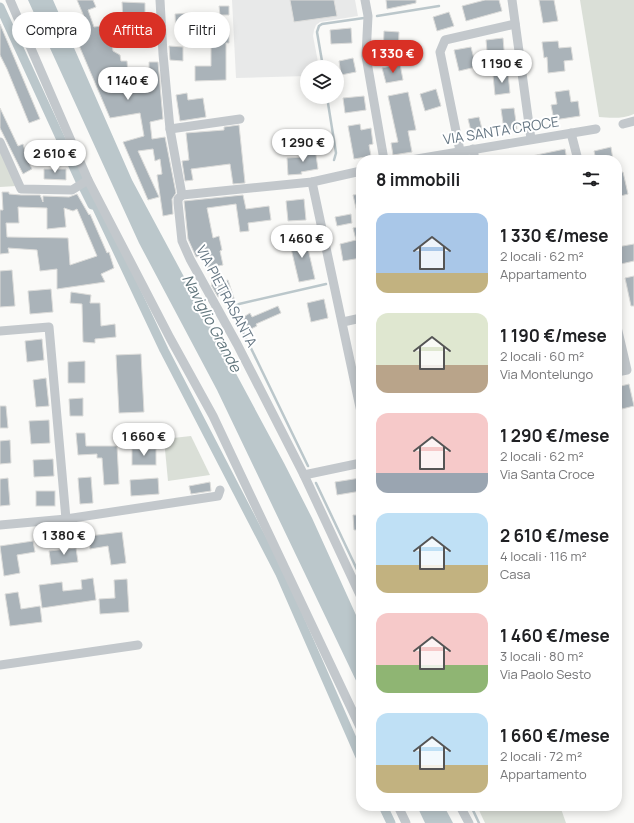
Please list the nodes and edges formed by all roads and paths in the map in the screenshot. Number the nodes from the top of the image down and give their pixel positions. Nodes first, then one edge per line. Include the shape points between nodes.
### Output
1 (10, 0) edge
2 (160, 0) edge
3 (365, 0) edge
4 (512, 0) edge
5 (515, 24) junction
6 (240, 119) dead end
7 (634, 121) edge
8 (623, 124) dead end
9 (170, 129) junction
10 (596, 129) dead end
11 (572, 133) junction
12 (531, 139) junction
13 (0, 142) edge
14 (473, 149) junction
15 (460, 151) junction
16 (383, 155) edge
17 (438, 155) edge
18 (474, 155) edge
19 (577, 155) edge
20 (356, 171) edge
21 (312, 182) junction
22 (84, 183) junction
23 (182, 195) junction
24 (356, 319) edge
25 (343, 322) junction
26 (0, 331) edge
27 (622, 348) edge
28 (622, 371) edge
29 (356, 387) edge
30 (356, 464) edge
31 (304, 475) junction
32 (220, 490) dead end
33 (66, 519) junction
34 (0, 525) edge
35 (356, 586) edge
36 (138, 645) dead end
37 (0, 665) edge
38 (356, 718) edge
39 (400, 811) edge
40 (462, 811) edge
41 (406, 823) edge
42 (468, 823) edge

1 - 22 street
2 - 9 street, VIA PIETRASANTA
3 - 16 street via 368,16 366,56
4 - 5 street
5 - 12 street
5 - 15 street via 445,40 440,52
6 - 9 street
7 - 8 street
9 - 23 street, VIA PIETRASANTA
10 - 11 street, VIA SANTA CROCE
11 - 12 street, VIA SANTA CROCE
11 - 19 street
12 - 14 street, VIA SANTA CROCE
13 - 22 street via 21,189 72,190
14 - 15 street, VIA SANTA CROCE
14 - 18 street
15 - 17 street, VIA SANTA CROCE
20 - 21 street
21 - 23 street
21 - 25 street
22 - 38 street via 213,416
23 - 31 street, VIA PIETRASANTA via 178,203 182,241
24 - 25 street
25 - 29 street
26 - 33 street via 49,327
27 - 28 street via 627,370
30 - 31 street
31 - 35 street, VIA PIETRASANTA
32 - 33 street via 218,496
33 - 34 street
36 - 37 street
39 - 41 street
40 - 42 street

